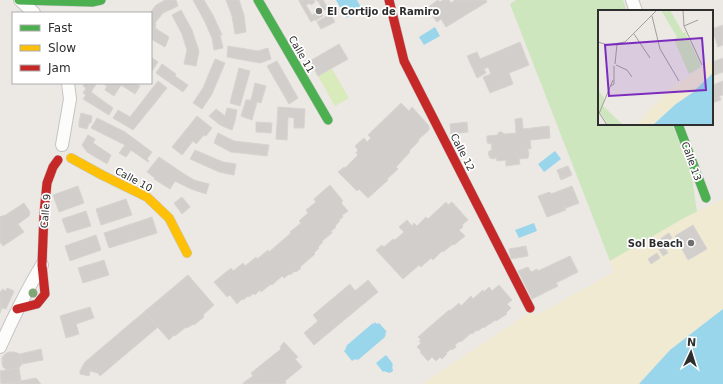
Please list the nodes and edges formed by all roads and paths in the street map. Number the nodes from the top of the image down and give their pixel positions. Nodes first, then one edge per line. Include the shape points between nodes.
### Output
1 (20, 0) edge
2 (258, 0) edge
3 (390, 0) edge
4 (632, 0) edge
5 (97, 1) edge
6 (636, 10) edge
7 (33, 12) edge
8 (83, 12) edge
9 (68, 84) edge
10 (328, 120) dead end
11 (678, 125) edge
12 (62, 145) junction
13 (71, 158) junction
14 (58, 160) junction
15 (706, 198) dead end
16 (187, 254) dead end
17 (42, 265) junction
18 (530, 308) dead end
19 (17, 309) junction
20 (0, 347) edge

1 - 5 street
1 - 7 street
2 - 10 street, Calle 11
3 - 18 street, Calle 12 via 404,61
4 - 6 street
5 - 8 street
9 - 12 street, Calle 9 via 70,99
11 - 15 street, Calle 13
12 - 13 street via 71,149
12 - 14 street, Calle 9 via 55,149 54,155
13 - 14 street via 63,162
13 - 16 street, Calle 10 via 147,197 169,218
14 - 17 street, Calle 9 via 47,183
17 - 19 street
17 - 19 street, Calle 9 via 45,294 37,304
19 - 20 street

